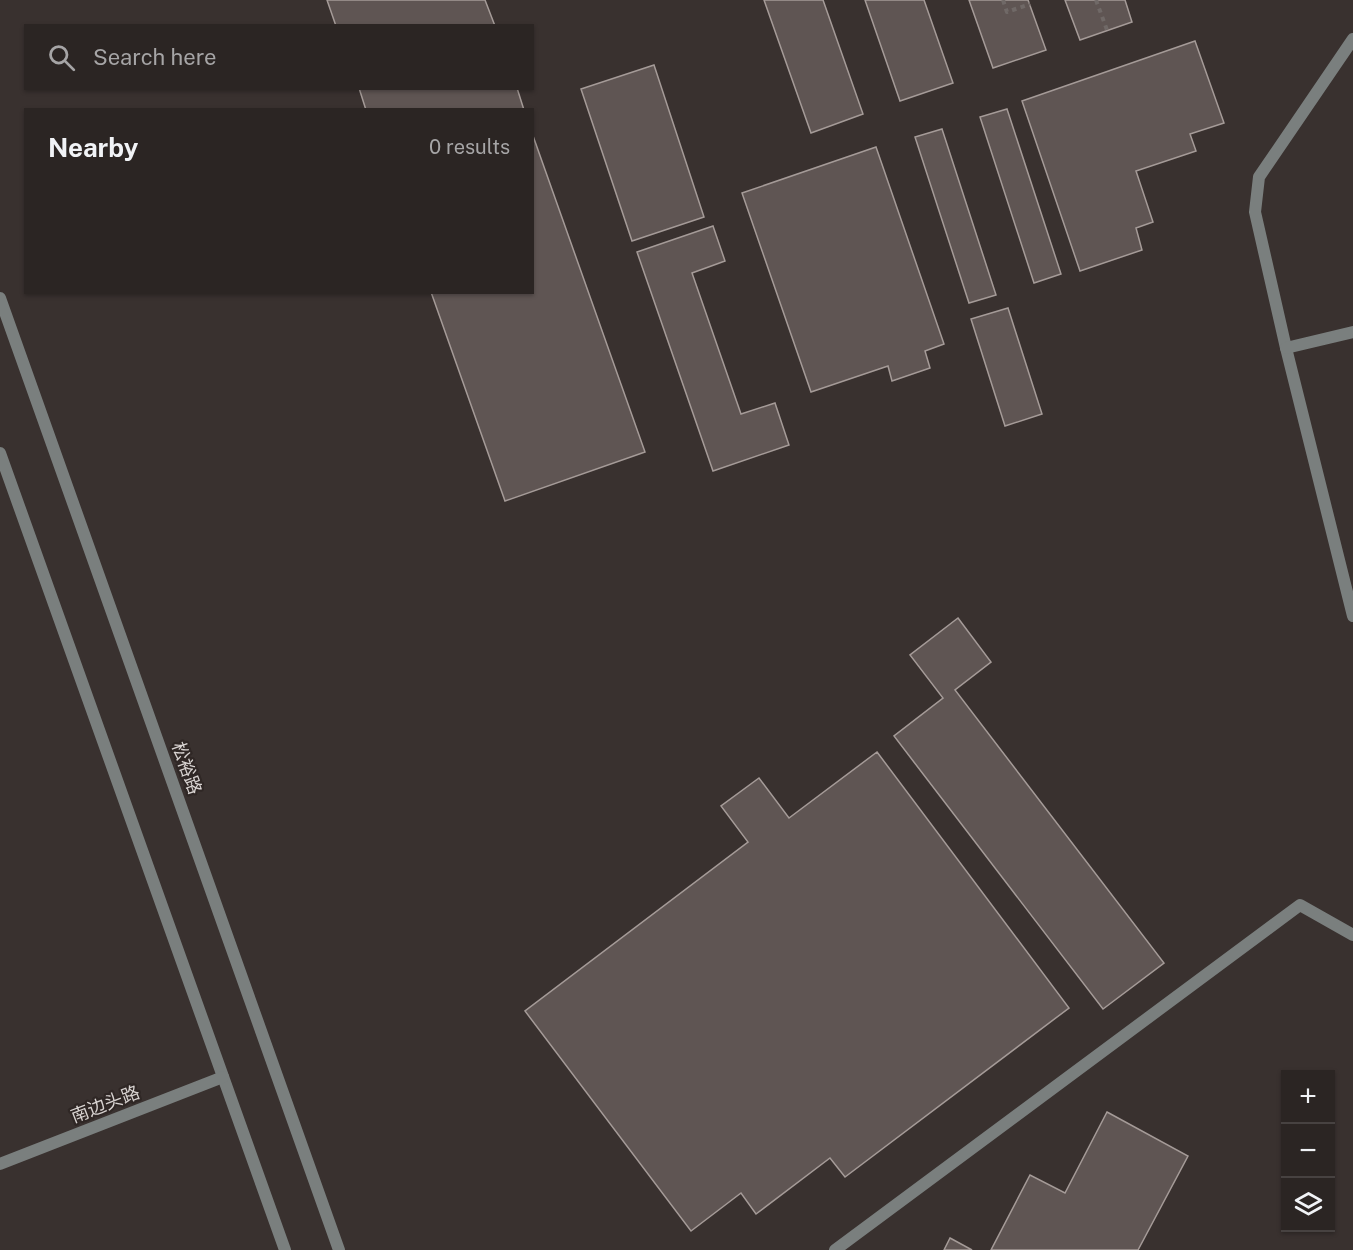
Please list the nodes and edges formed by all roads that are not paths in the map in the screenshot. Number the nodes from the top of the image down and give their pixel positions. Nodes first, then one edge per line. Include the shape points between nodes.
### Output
1 (1353, 39) edge
2 (0, 298) edge
3 (1353, 332) edge
4 (1286, 348) junction
5 (0, 453) edge
6 (1353, 616) edge
7 (1353, 935) edge
8 (223, 1077) junction
9 (0, 1164) edge
10 (285, 1250) edge
11 (339, 1250) edge
12 (835, 1250) edge

1 - 4 street via 1259,177 1255,212
2 - 11 street, 松裕路
3 - 4 street
4 - 6 street
5 - 8 street
7 - 12 street via 1300,905
8 - 9 street, 南边头路
8 - 10 street

